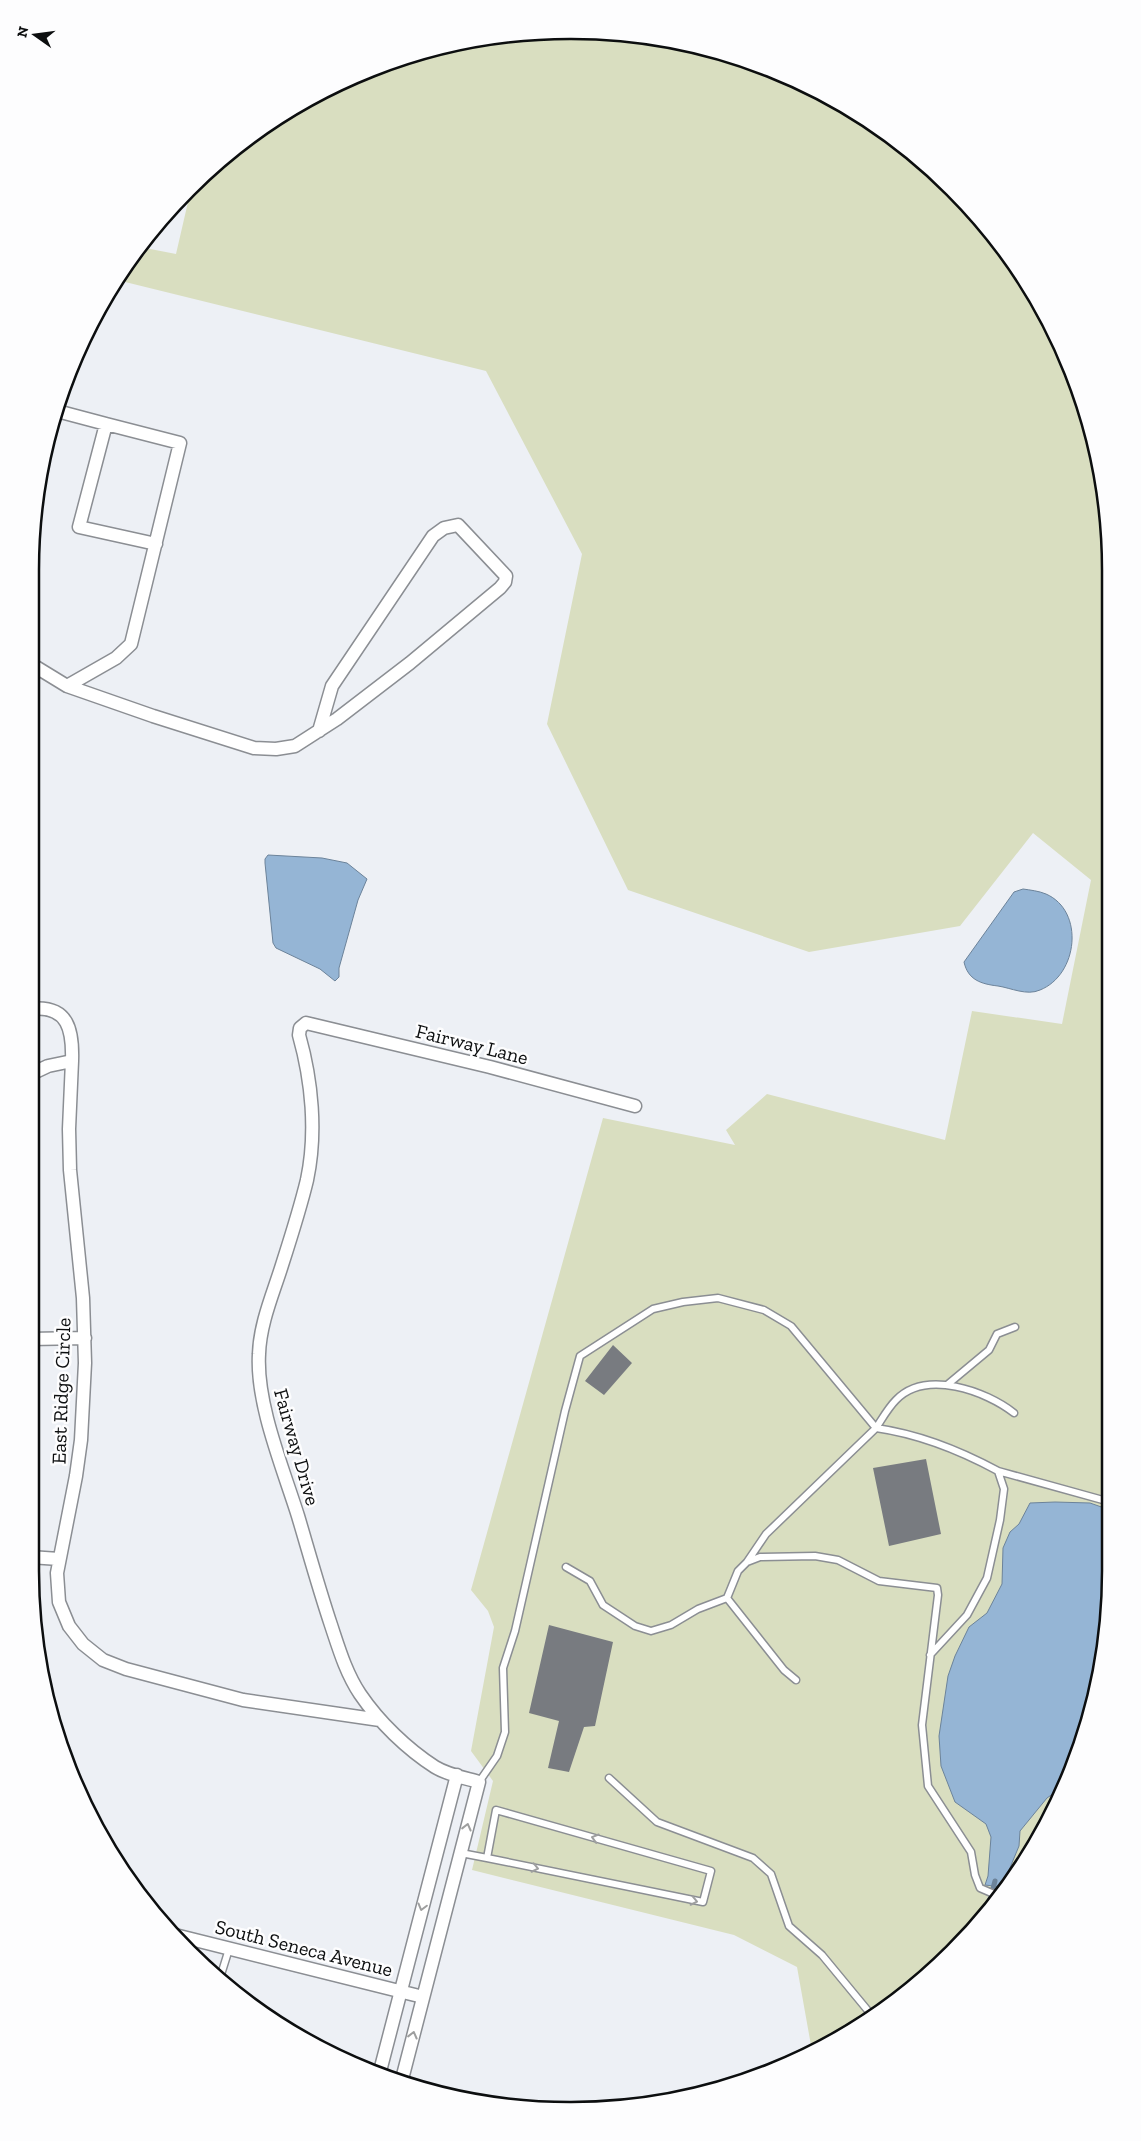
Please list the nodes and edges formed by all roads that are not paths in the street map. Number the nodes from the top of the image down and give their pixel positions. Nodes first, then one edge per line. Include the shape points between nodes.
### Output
1 (63, 413) edge
2 (106, 424) junction
3 (156, 544) junction
4 (39, 669) edge
5 (67, 686) junction
6 (318, 731) junction
7 (39, 1009) edge
8 (301, 1026) joint
9 (72, 1062) junction
10 (39, 1070) edge
11 (635, 1106) dead end
12 (1015, 1327) dead end
13 (85, 1338) junction
14 (39, 1339) edge
15 (947, 1385) junction
16 (1014, 1413) dead end
17 (876, 1428) junction
18 (998, 1471) junction
19 (1102, 1500) edge
20 (39, 1558) edge
21 (59, 1559) junction
22 (747, 1562) junction
23 (566, 1567) dead end
24 (727, 1598) junction
25 (930, 1655) junction
26 (796, 1680) dead end
27 (380, 1720) junction
28 (457, 1776) junction
29 (609, 1778) dead end
30 (479, 1782) junction
31 (460, 1853) junction
32 (487, 1858) junction
33 (427, 1888) junction
34 (993, 1893) edge
35 (450, 1894) junction
36 (186, 1938) edge
37 (229, 1949) junction
38 (222, 1972) edge
39 (400, 1991) junction
40 (424, 1997) junction
41 (868, 2011) edge
42 (381, 2067) edge
43 (403, 2075) edge

1 - 2 street
2 - 3 street via 180,443
2 - 3 street via 79,527
3 - 5 street via 132,644 116,658
4 - 5 street
5 - 6 street via 254,748 276,750 295,746
6 - 6 street via 410,663 505,582 506,576 458,525 444,528 433,536 332,686
7 - 9 street, East Ridge Circle via 50,1010 71,1030
8 - 11 street, Fairway Lane via 306,1023
8 - 27 street, Fairway Drive via 299,1035 309,1079 312,1116 311,1154 291,1238 262,1328 258,1354 261,1391 340,1654 356,1688
9 - 10 street
9 - 13 street, East Ridge Circle via 70,1170
12 - 15 lane via 997,1334 989,1350
13 - 14 street
13 - 21 street, East Ridge Circle via 81,1440
15 - 16 lane via 990,1397
15 - 17 lane via 911,1390 896,1399
17 - 18 lane via 964,1453
17 - 22 lane via 766,1534
17 - 30 lane via 791,1326 764,1310 718,1298 653,1309 580,1356 504,1668 505,1732 497,1756
18 - 19 lane
18 - 25 lane via 1004,1490 987,1578 967,1615
20 - 21 street
21 - 27 street, East Ridge Circle via 57,1589 69,1626 83,1644 103,1660 243,1700
22 - 24 lane via 738,1571
22 - 25 lane via 760,1557 815,1556 838,1560 879,1581 937,1588
23 - 24 lane via 590,1581 603,1604 635,1626 651,1631
24 - 26 lane via 784,1670
25 - 34 lane via 922,1725 928,1786 971,1852 980,1888
27 - 28 street, Fairway Drive via 436,1768
28 - 30 street
28 - 33 street
29 - 41 lane via 657,1822 752,1858 771,1874 789,1926 822,1955
31 -> 30 street
31 - 32 lane
31 - 35 street
32 -> 32 lane via 703,1902 711,1871 496,1810
33 - 35 street
33 -> 39 street
35 - 40 street
36 - 37 street, South Seneca Avenue
37 - 38 lane
37 - 39 street, South Seneca Avenue
39 - 40 street, South Seneca Avenue
39 - 42 street
43 -> 40 street

